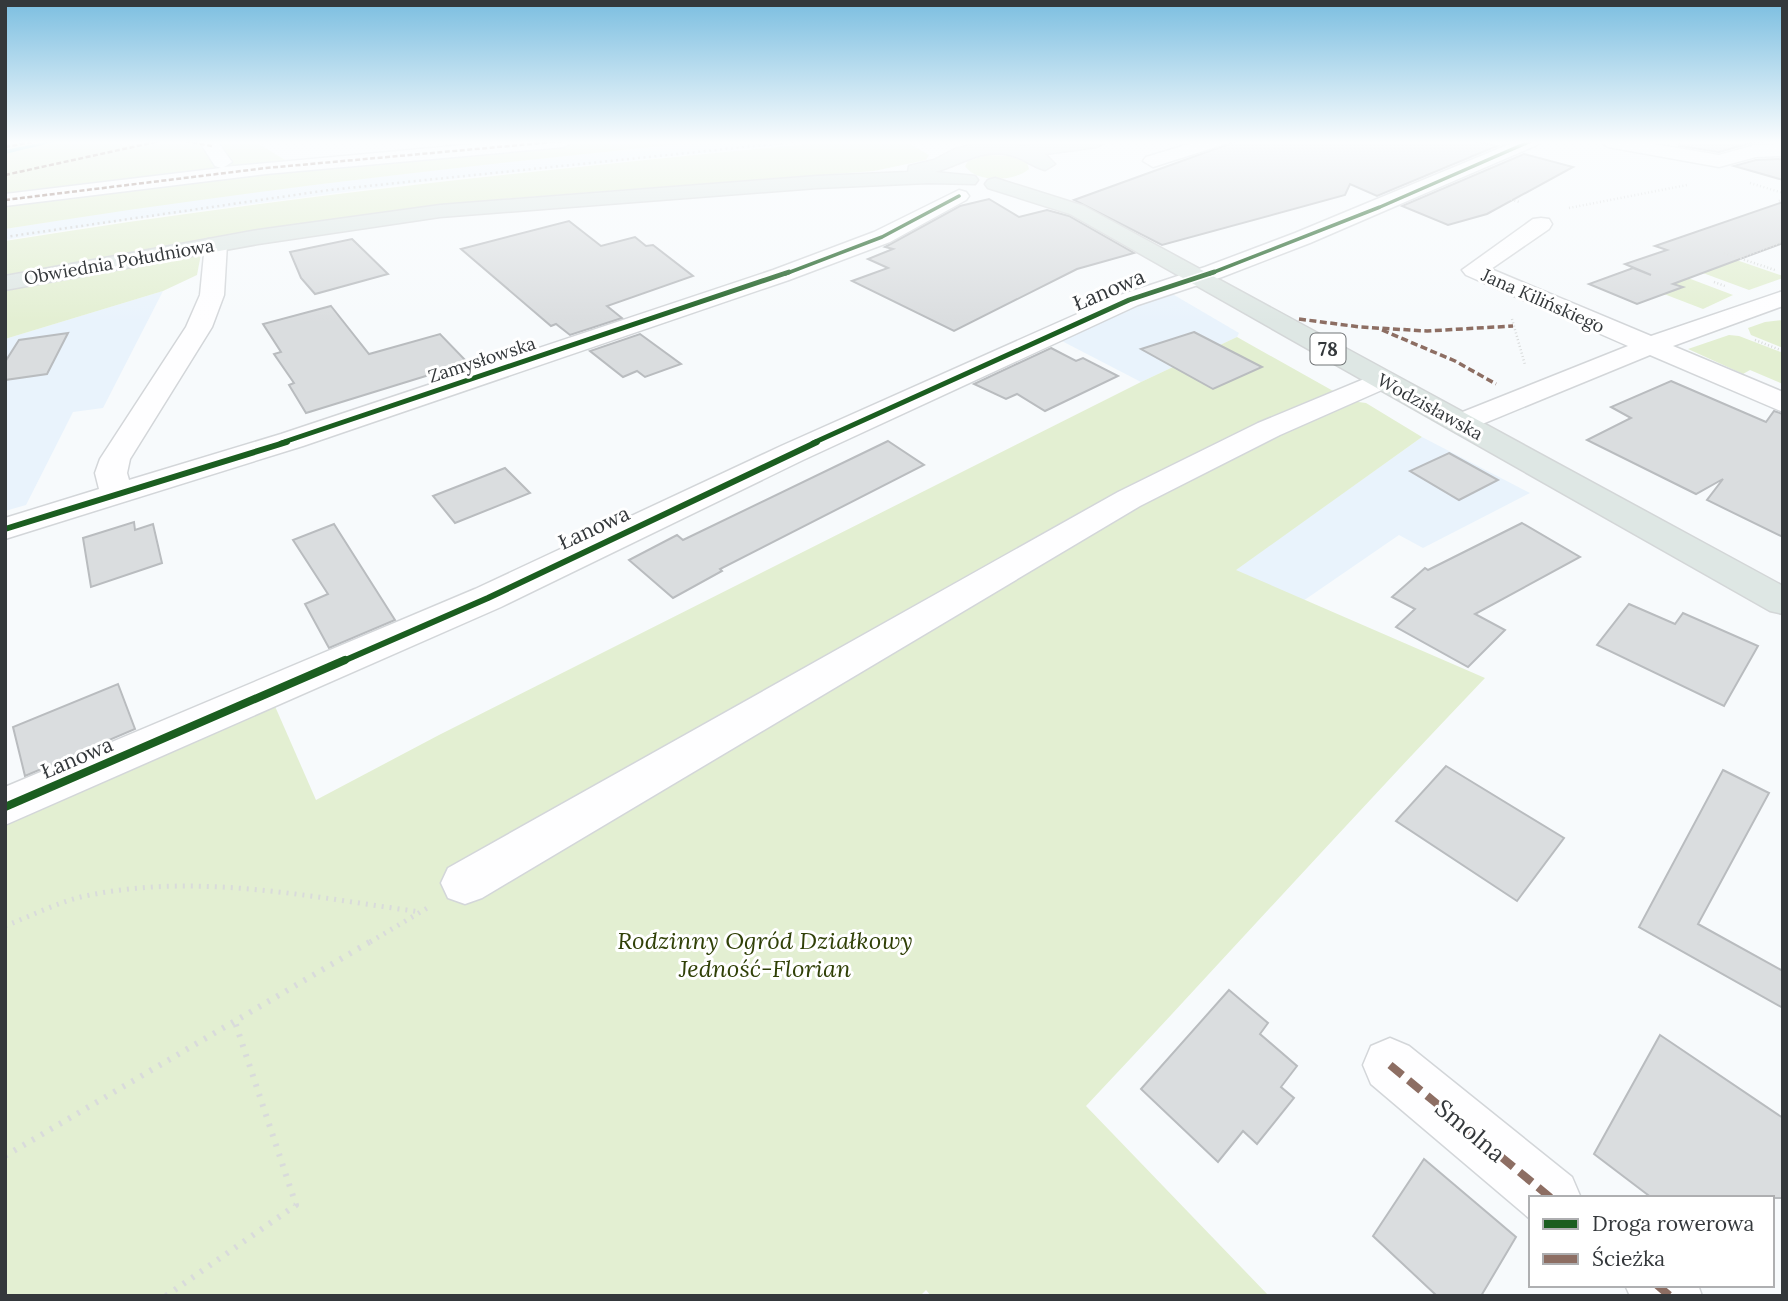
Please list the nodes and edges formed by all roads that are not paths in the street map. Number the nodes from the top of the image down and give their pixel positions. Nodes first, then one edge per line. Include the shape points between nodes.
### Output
1 (556, 202) edge
2 (940, 202) edge
3 (1051, 202) edge
4 (1070, 202) edge
5 (1393, 202) edge
6 (1077, 210) junction
7 (1541, 224) dead end
8 (216, 244) junction
9 (1196, 277) junction
10 (5, 283) edge
11 (1782, 300) edge
12 (1649, 347) junction
13 (1381, 380) junction
14 (1783, 403) edge
15 (1460, 423) junction
16 (116, 494) junction
17 (5, 529) edge
18 (1783, 602) edge
19 (5, 807) edge
20 (465, 883) road end
21 (1390, 1065) dead end
22 (1549, 1196) edge

1 - 8 main road, Obwiednia Południowa via 344,223
2 - 16 street, Zamysłowska via 882,237 781,275 292,440
3 - 6 main road, Wodzisławska / 78
4 - 6 main road, Wodzisławska / 78
5 - 9 street, Łanowa
6 - 9 main road, Wodzisławska / 78
7 - 12 street, Jana Kilińskiego via 1474,270
8 - 10 main road, Obwiednia Południowa
8 - 16 street via 212,295 200,327 115,459 111,473
9 - 13 main road, Wodzisławska / 78
9 - 19 street, Łanowa via 1129,300 488,598
11 - 12 street, Jana Kilińskiego
12 - 14 street
12 - 15 street, Jana Kilińskiego
13 - 15 main road, Wodzisławska / 78
13 - 20 street via 1213,456 1094,517
15 - 18 main road, Wodzisławska / 78
16 - 17 street, Zamysłowska
21 - 22 street, Smolna

